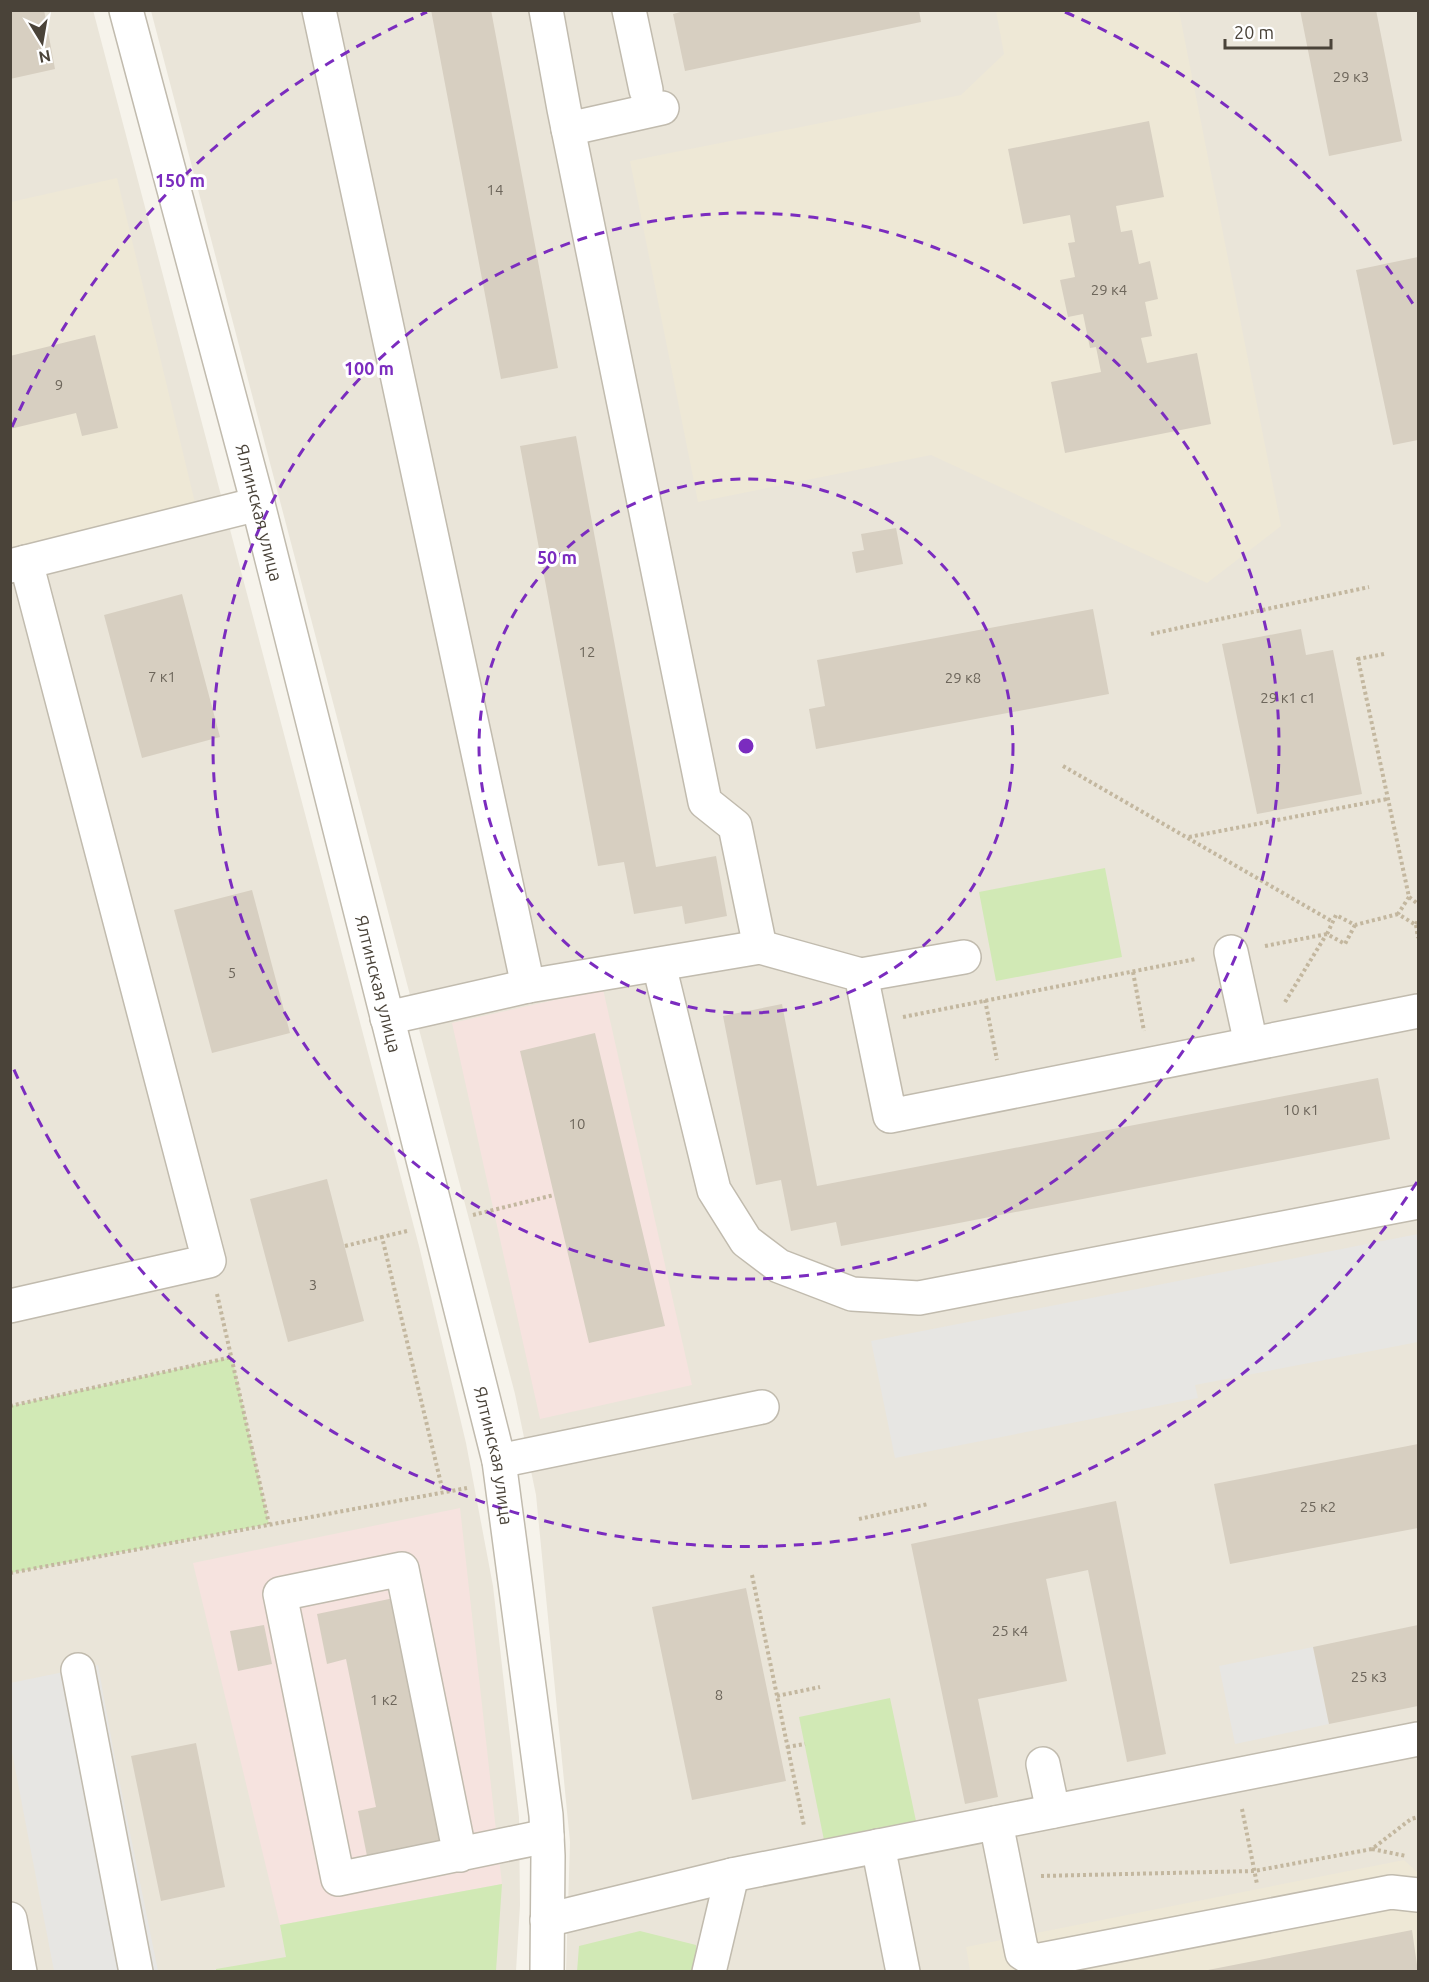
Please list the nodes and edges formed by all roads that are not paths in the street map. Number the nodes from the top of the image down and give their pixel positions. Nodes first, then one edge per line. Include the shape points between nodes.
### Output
1 (126, 10) edge
2 (319, 10) edge
3 (546, 10) edge
4 (629, 10) edge
5 (568, 129) junction
6 (258, 504) junction
7 (18, 564) edge
8 (760, 947) junction
9 (1231, 952) road end
10 (964, 957) dead end
11 (659, 965) junction
12 (861, 975) junction
13 (528, 986) junction
14 (1419, 1011) edge
15 (387, 1018) junction
16 (1256, 1043) junction
17 (1419, 1202) edge
18 (10, 1306) edge
19 (762, 1407) dead end
20 (501, 1471) junction
21 (78, 1670) dead end
22 (1419, 1739) edge
23 (1043, 1764) dead end
24 (1053, 1811) junction
25 (996, 1823) junction
26 (547, 1836) junction
27 (879, 1846) junction
28 (460, 1854) junction
29 (732, 1875) junction
30 (1419, 1895) edge
31 (10, 1919) edge
32 (547, 1920) junction
33 (20, 1971) edge
34 (136, 1971) edge
35 (547, 1971) edge
36 (708, 1971) edge
37 (903, 1971) edge

1 - 6 street, Ялтинская улица
2 - 13 street
3 - 5 street
4 - 5 street via 654,99
5 - 8 street via 705,802 735,826
6 - 7 street
6 - 15 street, Ялтинская улица
7 - 18 street via 209,1261
8 - 11 street
8 - 12 street
9 - 16 street
10 - 12 street
11 - 13 street
11 - 17 street via 714,1190 746,1241 779,1266 852,1294 919,1298
12 - 16 street via 890,1116
13 - 15 street
14 - 16 street
15 - 20 street, Ялтинская улица
19 - 20 street
20 - 26 street, Ялтинская улица
21 - 34 street
22 - 24 street
23 - 24 street
24 - 25 street
25 - 27 street
25 - 30 street via 1022,1953 1035,1960 1391,1892
26 - 28 street
26 - 32 street, Ялтинская улица
27 - 29 street
27 - 37 street
28 - 28 street via 338,1879 279,1594 402,1569
29 - 32 street
29 - 36 street
31 - 33 street
32 - 35 street, Ялтинская улица

